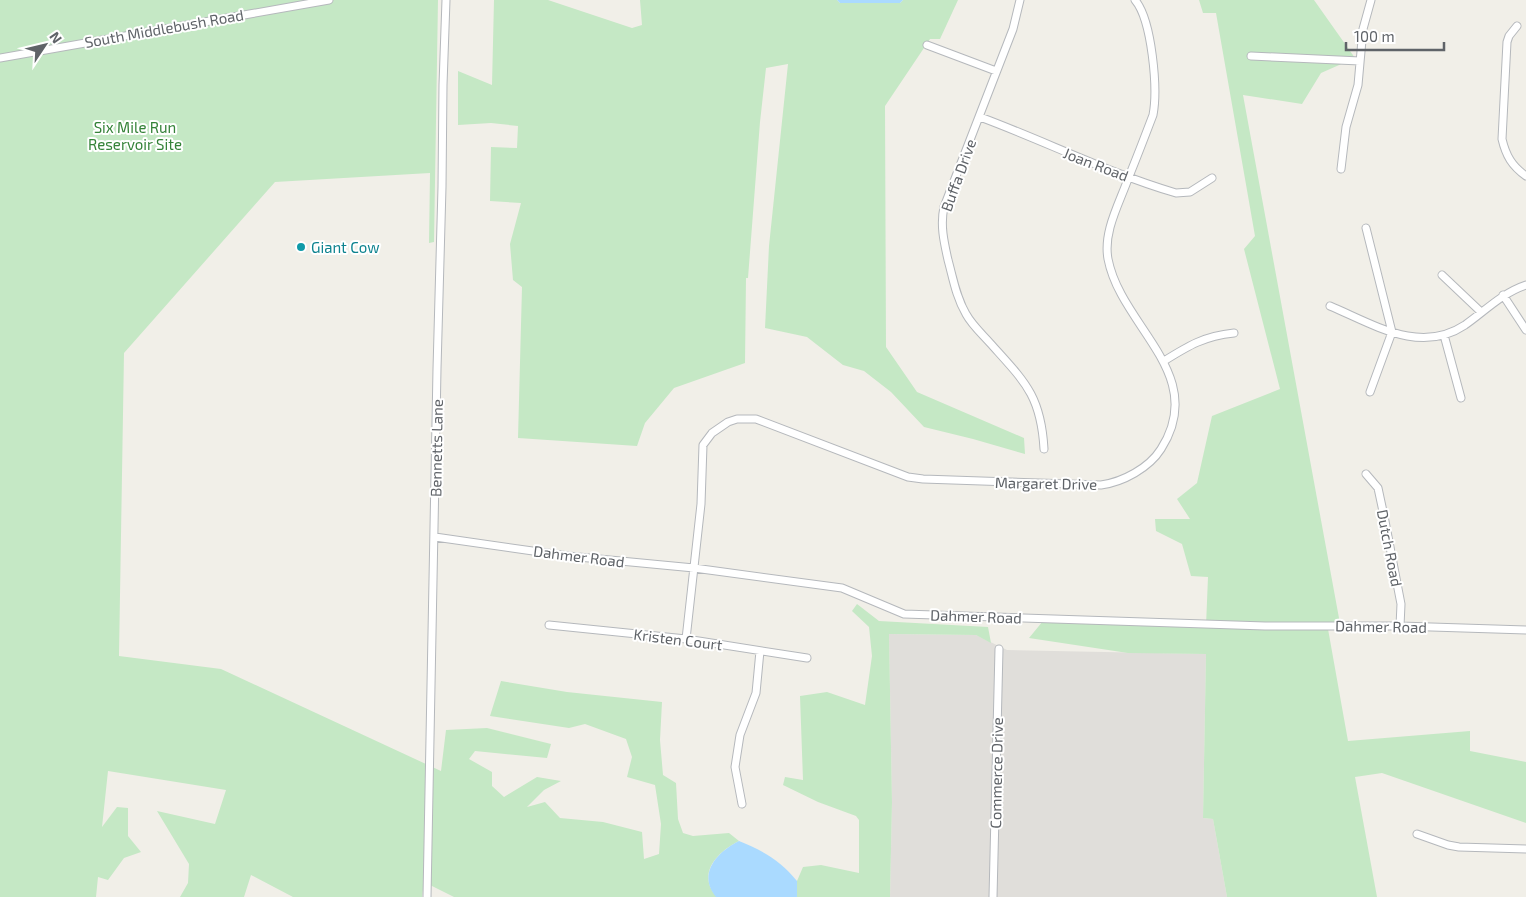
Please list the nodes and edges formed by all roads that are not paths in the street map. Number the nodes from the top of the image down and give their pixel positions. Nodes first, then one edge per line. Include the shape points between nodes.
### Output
1 (328, 0) edge
2 (446, 0) edge
3 (1020, 0) edge
4 (1135, 0) edge
5 (1371, 0) edge
6 (1517, 26) dead end
7 (927, 45) dead end
8 (1250, 56) dead end
9 (0, 58) edge
10 (1360, 61) junction
11 (996, 71) junction
12 (980, 117) junction
13 (1341, 169) dead end
14 (1526, 176) edge
15 (1129, 177) junction
16 (1212, 178) dead end
17 (1366, 228) dead end
18 (1442, 274) dead end
19 (1526, 284) edge
20 (1503, 295) junction
21 (1330, 306) dead end
22 (1481, 312) junction
23 (1526, 330) edge
24 (1392, 332) junction
25 (1234, 333) dead end
26 (1444, 335) junction
27 (1164, 361) junction
28 (1370, 392) dead end
29 (1461, 398) dead end
30 (1044, 449) dead end
31 (1366, 474) dead end
32 (435, 537) junction
33 (694, 568) junction
34 (549, 625) dead end
35 (1400, 626) junction
36 (1526, 630) edge
37 (686, 639) junction
38 (999, 648) dead end
39 (760, 651) junction
40 (807, 658) dead end
41 (742, 804) dead end
42 (1417, 834) dead end
43 (1526, 849) edge
44 (427, 897) edge
45 (993, 897) edge

1 - 9 street, South Middlebush Road
2 - 32 street, Bennetts Lane
3 - 11 street, Buffa Drive via 1013,30
4 - 15 street, Margaret Drive via 1144,15 1154,71 1155,104
5 - 10 street via 1363,28
6 - 14 street via 1507,42 1502,139 1512,164
7 - 11 street
8 - 10 street
10 - 13 street
11 - 12 street, Buffa Drive
12 - 15 street, Joan Road
12 - 30 street, Buffa Drive via 944,207 945,248 966,315 1032,394 1041,420
15 - 16 street, Joan Road via 1184,194
15 - 27 street, Margaret Drive via 1108,237 1108,258 1123,298
17 - 24 street
18 - 22 street
19 - 20 street
20 - 22 street
20 - 23 street
21 - 24 street
22 - 26 street via 1465,325
24 - 26 street via 1408,337
24 - 28 street
25 - 27 street via 1203,338
26 - 29 street
27 - 33 street, Margaret Drive via 1175,396 1169,437 1158,454 1137,472 1101,485 908,478 756,419 728,422 712,433 703,445
31 - 35 street, Dutch Road via 1378,488 1401,604
32 - 33 street, Dahmer Road via 568,556
32 - 44 street, Bennetts Lane
33 - 35 street, Dahmer Road via 842,588 904,614 1265,626
33 - 37 street, Margaret Drive
34 - 37 street, Kristen Court
35 - 36 street, Dahmer Road
37 - 39 street, Kristen Court
38 - 45 street, Commerce Drive
39 - 40 street, Kristen Court
39 - 41 street via 756,692 740,734 735,767
42 - 43 street via 1459,847

